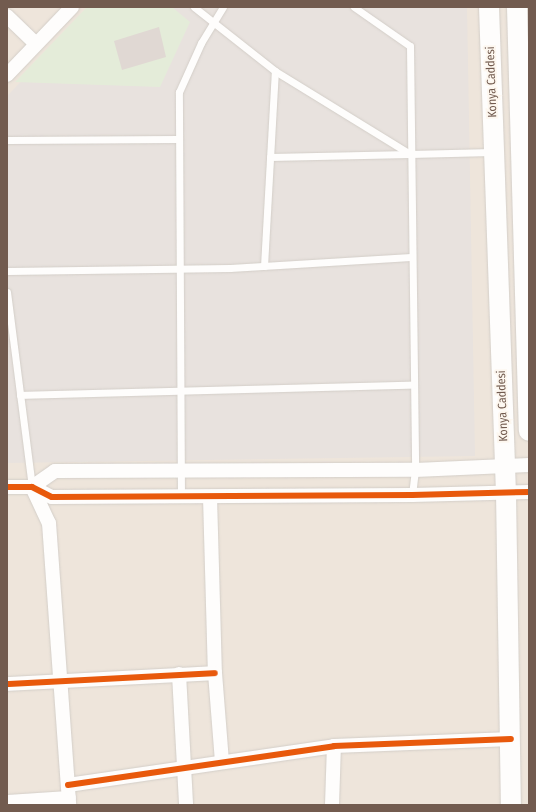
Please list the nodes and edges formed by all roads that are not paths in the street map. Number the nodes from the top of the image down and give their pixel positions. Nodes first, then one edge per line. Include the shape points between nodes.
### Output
1 (72, 7) edge
2 (194, 7) edge
3 (223, 7) edge
4 (354, 7) edge
5 (489, 7) edge
6 (517, 7) edge
7 (7, 16) edge
8 (213, 22) junction
9 (36, 44) junction
10 (275, 71) junction
11 (7, 75) edge
12 (524, 78) edge
13 (7, 140) edge
14 (179, 140) junction
15 (494, 152) junction
16 (410, 154) junction
17 (270, 157) junction
18 (526, 179) edge
19 (411, 257) junction
20 (264, 266) junction
21 (180, 268) junction
22 (7, 271) edge
23 (7, 292) edge
24 (527, 296) edge
25 (413, 385) junction
26 (180, 390) junction
27 (20, 395) junction
28 (529, 431) edge
29 (529, 465) edge
30 (505, 466) junction
31 (180, 469) junction
32 (415, 470) junction
33 (7, 487) edge
34 (32, 487) junction
35 (529, 492) edge
36 (506, 493) junction
37 (412, 495) junction
38 (181, 497) junction
39 (210, 497) junction
40 (215, 673) junction
41 (179, 674) junction
42 (62, 681) junction
43 (7, 684) edge
44 (511, 739) junction
45 (334, 746) junction
46 (222, 762) junction
47 (184, 768) junction
48 (68, 796) edge
49 (7, 802) edge
50 (186, 805) edge
51 (332, 805) edge
52 (511, 805) edge

1 - 9 street
2 - 8 lane
3 - 8 lane
4 - 16 lane via 410,46
5 - 15 main road, Konya Caddesi
6 - 12 main road, Konya Caddesi
7 - 9 street
8 - 10 lane
8 - 14 lane via 179,92
9 - 11 street
10 - 16 lane
10 - 17 lane
12 - 18 main road, Konya Caddesi
13 - 14 lane
14 - 21 lane
15 - 16 lane
15 - 30 main road, Konya Caddesi
16 - 17 lane
16 - 19 lane
17 - 20 lane
18 - 24 main road, Konya Caddesi
19 - 20 lane
19 - 25 lane
20 - 21 lane
21 - 22 lane
21 - 26 lane
23 - 27 lane
24 - 28 main road, Konya Caddesi
25 - 26 lane
25 - 32 lane
26 - 27 lane
26 - 31 lane
27 - 34 lane
29 - 30 street
30 - 32 street
30 - 36 main road, Konya Caddesi
31 - 32 street
31 - 34 street via 55,471
31 - 38 lane
32 - 37 lane
33 - 34 street
34 - 38 street via 52,497
34 - 42 street via 49,523
35 - 36 street
36 - 37 street
36 - 44 main road, Konya Caddesi
37 - 39 street
38 - 39 street
39 - 40 street
40 - 41 street
40 - 46 street
41 - 42 street
41 - 47 street
42 - 43 street
42 - 48 street
44 - 45 street
44 - 52 main road, Konya Caddesi
45 - 46 street
45 - 51 street
46 - 47 street
47 - 48 street
47 - 50 street
48 - 49 street

